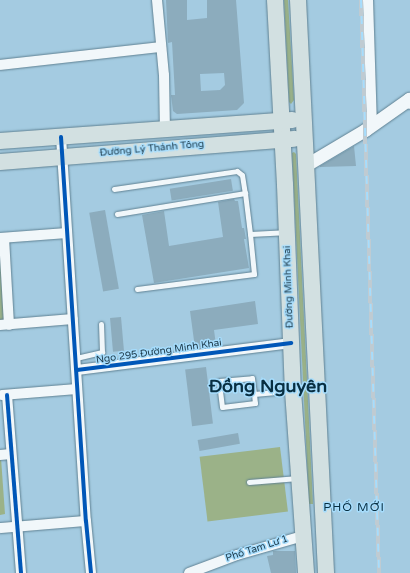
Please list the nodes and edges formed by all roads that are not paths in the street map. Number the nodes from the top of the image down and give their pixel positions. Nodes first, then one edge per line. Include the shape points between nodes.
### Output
1 (157, 0) edge
2 (275, 0) edge
3 (298, 0) edge
4 (368, 0) edge
5 (161, 47) junction
6 (0, 65) edge
7 (410, 100) edge
8 (304, 119) junction
9 (281, 121) junction
10 (372, 125) junction
11 (165, 130) junction
12 (61, 138) junction
13 (305, 138) junction
14 (283, 139) junction
15 (0, 141) edge
16 (166, 148) junction
17 (62, 157) junction
18 (0, 162) edge
19 (306, 165) junction
20 (114, 189) dead end
21 (245, 193) junction
22 (117, 214) dead end
23 (287, 232) junction
24 (67, 233) junction
25 (250, 234) junction
26 (2, 238) edge
27 (137, 289) dead end
28 (73, 319) junction
29 (101, 324) dead end
30 (5, 325) edge
31 (291, 343) junction
32 (76, 358) junction
33 (77, 370) junction
34 (77, 389) junction
35 (293, 391) junction
36 (254, 394) junction
37 (3, 395) edge
38 (11, 454) junction
39 (0, 455) edge
40 (299, 478) junction
41 (249, 482) dead end
42 (86, 521) junction
43 (17, 526) junction
44 (0, 528) edge
45 (303, 536) junction
46 (21, 573) edge
47 (91, 573) edge
48 (190, 573) edge
49 (306, 573) edge
50 (326, 573) edge

1 - 5 street
2 - 9 main road, Đường Minh Khai
3 - 8 main road
4 - 10 street
5 - 6 street
5 - 11 street
7 - 10 street
8 - 9 main road, Đường Lý Thánh Tông
8 - 13 main road
9 - 11 main road, Đường Lý Thánh Tông
9 - 14 main road, Đường Minh Khai
10 - 19 street
11 - 12 main road, Đường Lý Thánh Tông
11 - 16 main road
12 - 15 main road, Đường Lý Thánh Tông
12 - 17 street
13 - 14 main road, Đường Lý Thánh Tông
13 - 19 main road
14 - 16 main road, Đường Lý Thánh Tông
14 - 23 main road, Đường Minh Khai
16 - 17 main road, Đường Lý Thánh Tông
17 - 18 main road, Đường Lý Thánh Tông
17 - 24 street
19 - 50 main road
20 - 21 lane via 237,171 242,175
21 - 22 lane
21 - 25 lane
23 - 25 lane
23 - 31 main road, Đường Minh Khai
24 - 26 street
24 - 28 street
25 - 27 lane via 254,274
26 - 30 street
28 - 30 street
28 - 32 street
29 - 32 lane via 102,352
31 - 33 street, Ngo 295 Đường Minh Khai
31 - 35 main road, Đường Minh Khai
32 - 33 street
33 - 34 street
34 - 37 street
34 - 42 street
35 - 36 lane
35 - 40 main road, Đường Minh Khai
36 - 36 lane via 252,378 219,381 222,407 255,403
37 - 38 street
38 - 39 street
38 - 43 street
40 - 41 lane
40 - 45 main road, Đường Minh Khai
42 - 43 street
42 - 47 street
43 - 44 street
43 - 46 street
45 - 48 street, Phố Tam Lư 1 via 237,555
45 - 49 main road, Đường Minh Khai

